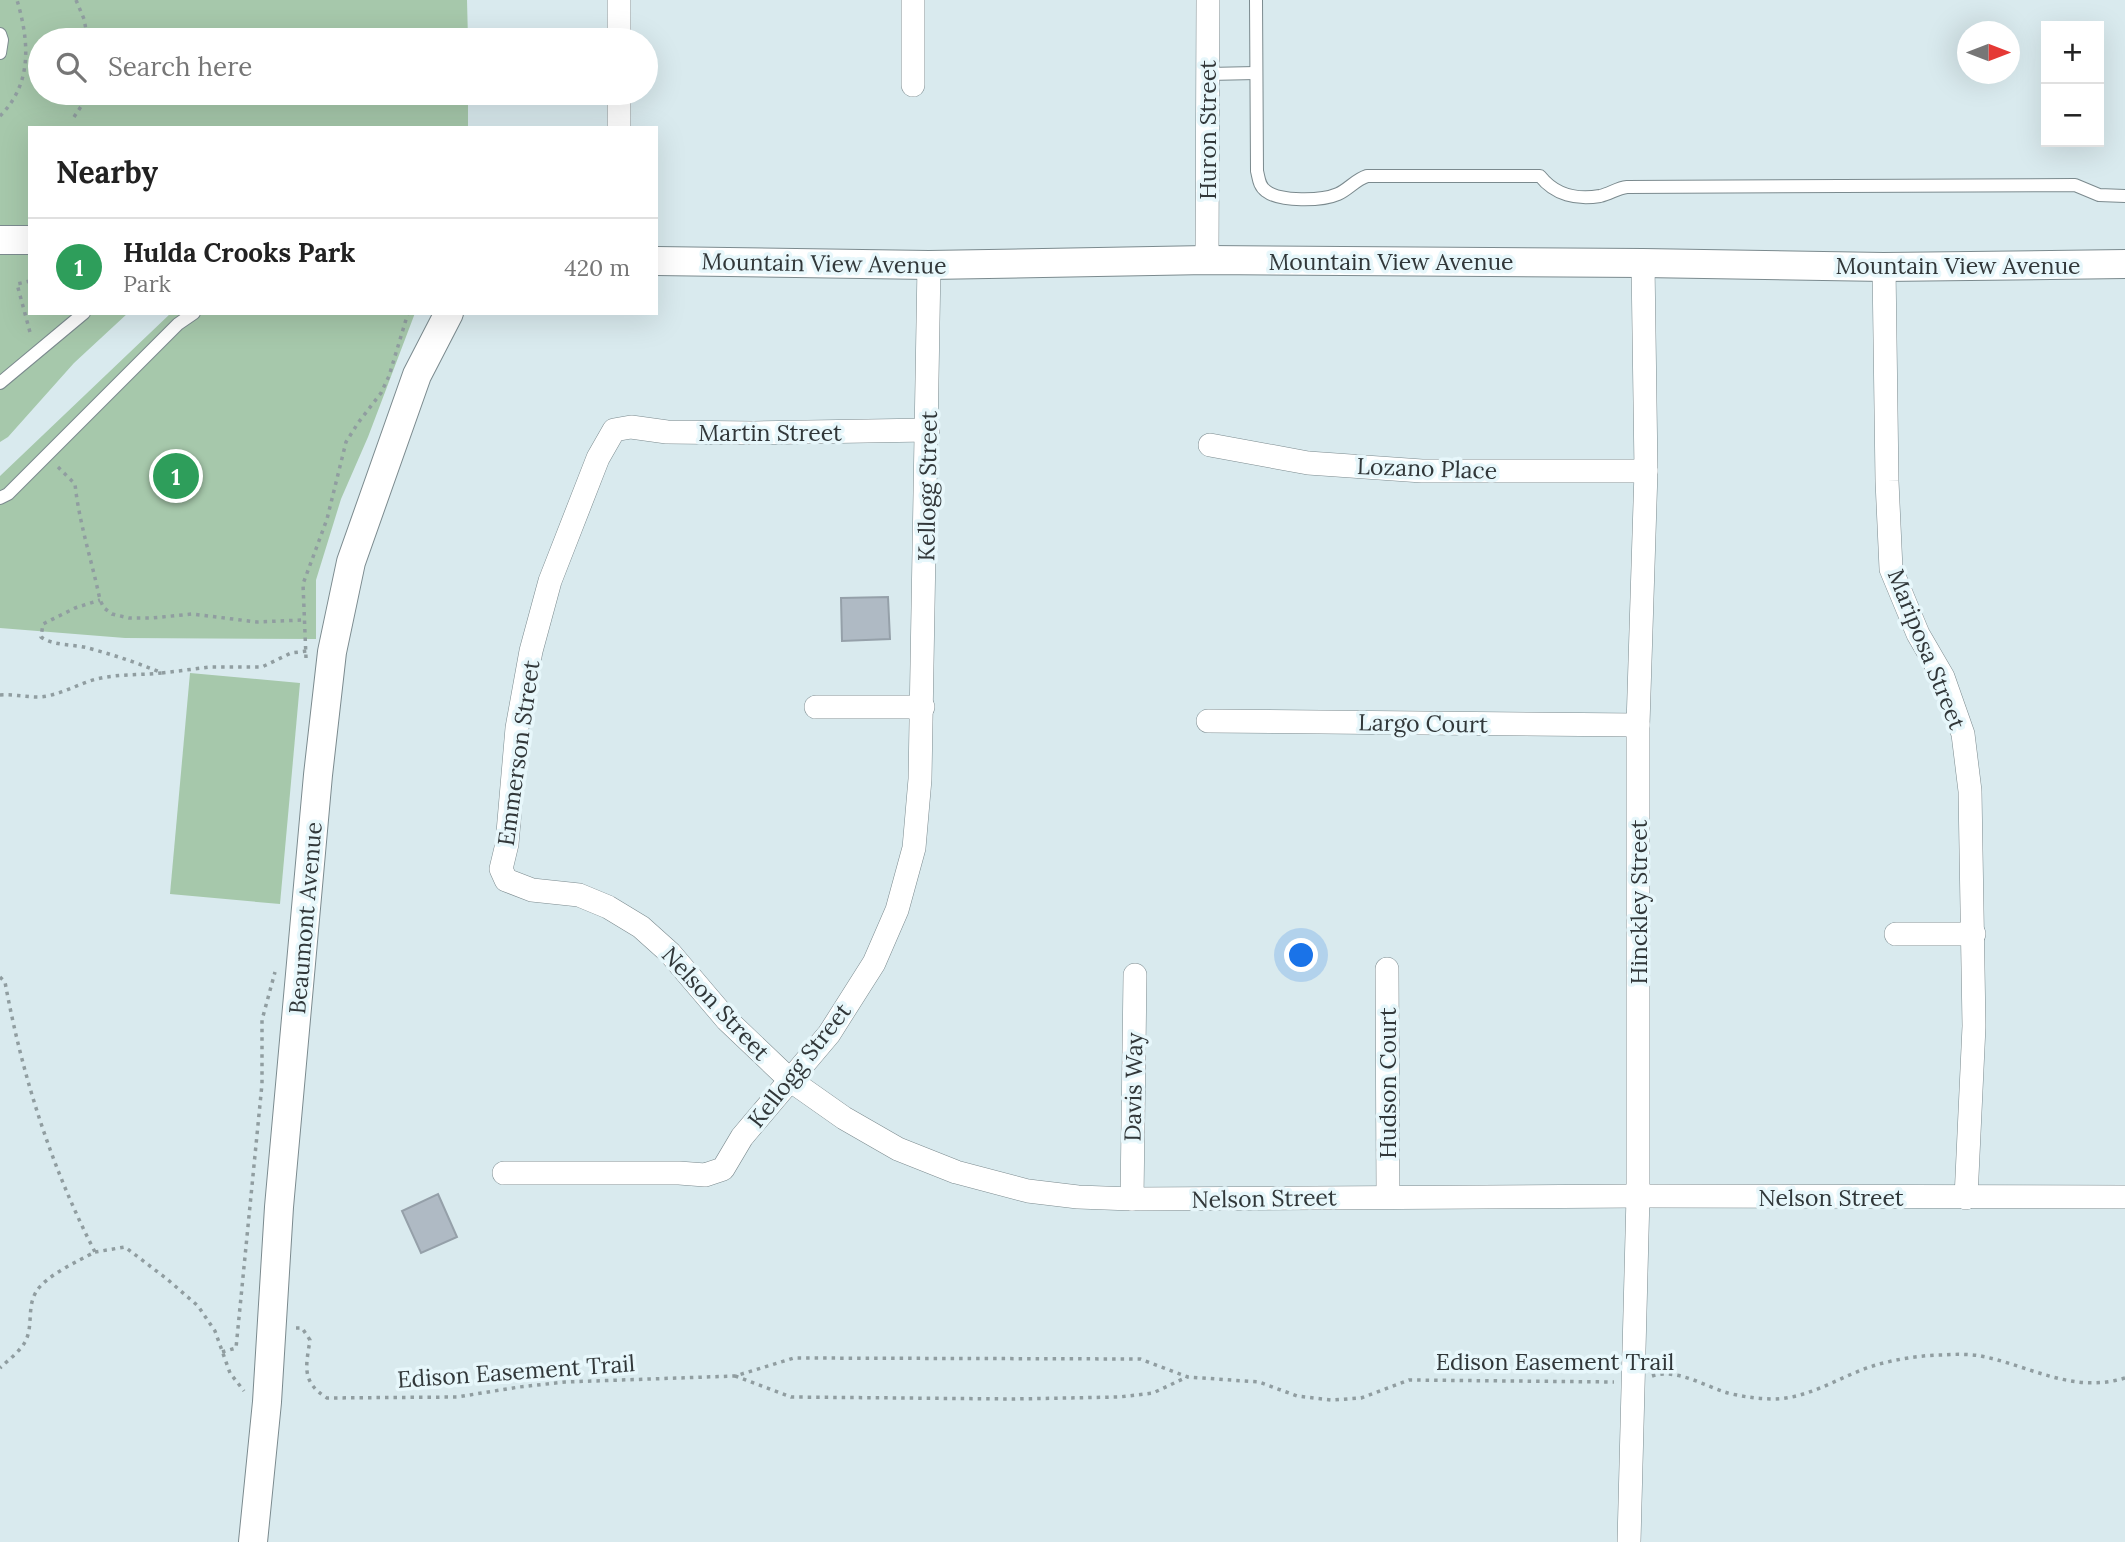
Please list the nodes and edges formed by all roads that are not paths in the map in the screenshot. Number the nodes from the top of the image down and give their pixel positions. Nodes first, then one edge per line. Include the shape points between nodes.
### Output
1 (618, 0) edge
2 (913, 0) edge
3 (1208, 0) edge
4 (1256, 0) edge
5 (619, 28) edge
6 (0, 34) edge
7 (0, 52) edge
8 (1256, 73) junction
9 (1208, 74) junction
10 (913, 85) dead end
11 (619, 105) edge
12 (619, 126) edge
13 (2125, 195) edge
14 (0, 240) edge
15 (28, 240) edge
16 (1207, 260) junction
17 (658, 261) edge
18 (1643, 263) junction
19 (2125, 264) edge
20 (929, 265) junction
21 (1884, 267) junction
22 (82, 315) edge
23 (191, 315) edge
24 (448, 315) edge
25 (0, 383) edge
26 (614, 430) joint
27 (928, 430) junction
28 (1210, 445) dead end
29 (1646, 471) junction
30 (0, 498) edge
31 (816, 707) dead end
32 (923, 707) junction
33 (1208, 722) dead end
34 (1638, 725) junction
35 (506, 880) joint
36 (1896, 934) dead end
37 (1974, 934) junction
38 (1387, 969) dead end
39 (1135, 975) dead end
40 (790, 1080) junction
41 (504, 1173) dead end
42 (1638, 1196) junction
43 (1388, 1197) junction
44 (2125, 1197) edge
45 (1966, 1198) junction
46 (1132, 1199) junction
47 (253, 1542) edge
48 (1629, 1542) edge

1 - 5 street
2 - 10 street
3 - 9 street, Huron Street
4 - 8 lane
6 - 7 lane
8 - 9 lane
8 - 13 lane via 1259,184 1277,197 1337,195 1367,176 1540,176 1548,186 1571,196 1601,196 1627,187 2075,185 2099,195
9 - 16 street, Huron Street
11 - 12 street
14 - 15 street
16 - 18 street, Mountain View Avenue
16 - 20 street, Mountain View Avenue
17 - 20 street, Mountain View Avenue
18 - 21 street, Mountain View Avenue
18 - 29 street, Hinckley Street
19 - 21 street, Mountain View Avenue
20 - 27 street, Kellogg Street
21 - 37 street, Mariposa Street via 1891,569 1918,634 1943,677 1962,734 1970,791
22 - 25 lane
23 - 30 lane
24 - 47 street, Beaumont Avenue via 417,375 351,562 332,652 285,1139
26 - 27 street, Martin Street
26 - 35 street, Emmerson Street via 598,458 550,581 531,651 501,869
27 - 32 street, Kellogg Street
28 - 29 street, Lozano Place via 1308,463 1422,471
29 - 34 street, Hinckley Street
31 - 32 street
32 - 40 street, Kellogg Street via 914,848 897,910 869,971 829,1034
33 - 34 street, Largo Court
34 - 42 street, Hinckley Street
35 - 40 street, Nelson Street via 532,890 579,895 641,928
36 - 37 street
37 - 45 street, Mariposa Street
38 - 43 street, Hudson Court
39 - 46 street, Davis Way
40 - 41 street, Kellogg Street via 742,1137 723,1169 705,1175
40 - 46 street, Nelson Street via 898,1149 956,1172 1028,1191
42 - 43 street, Nelson Street
42 - 45 street, Nelson Street
42 - 48 street, Hinckley Street
43 - 46 street, Nelson Street
44 - 45 street, Nelson Street

